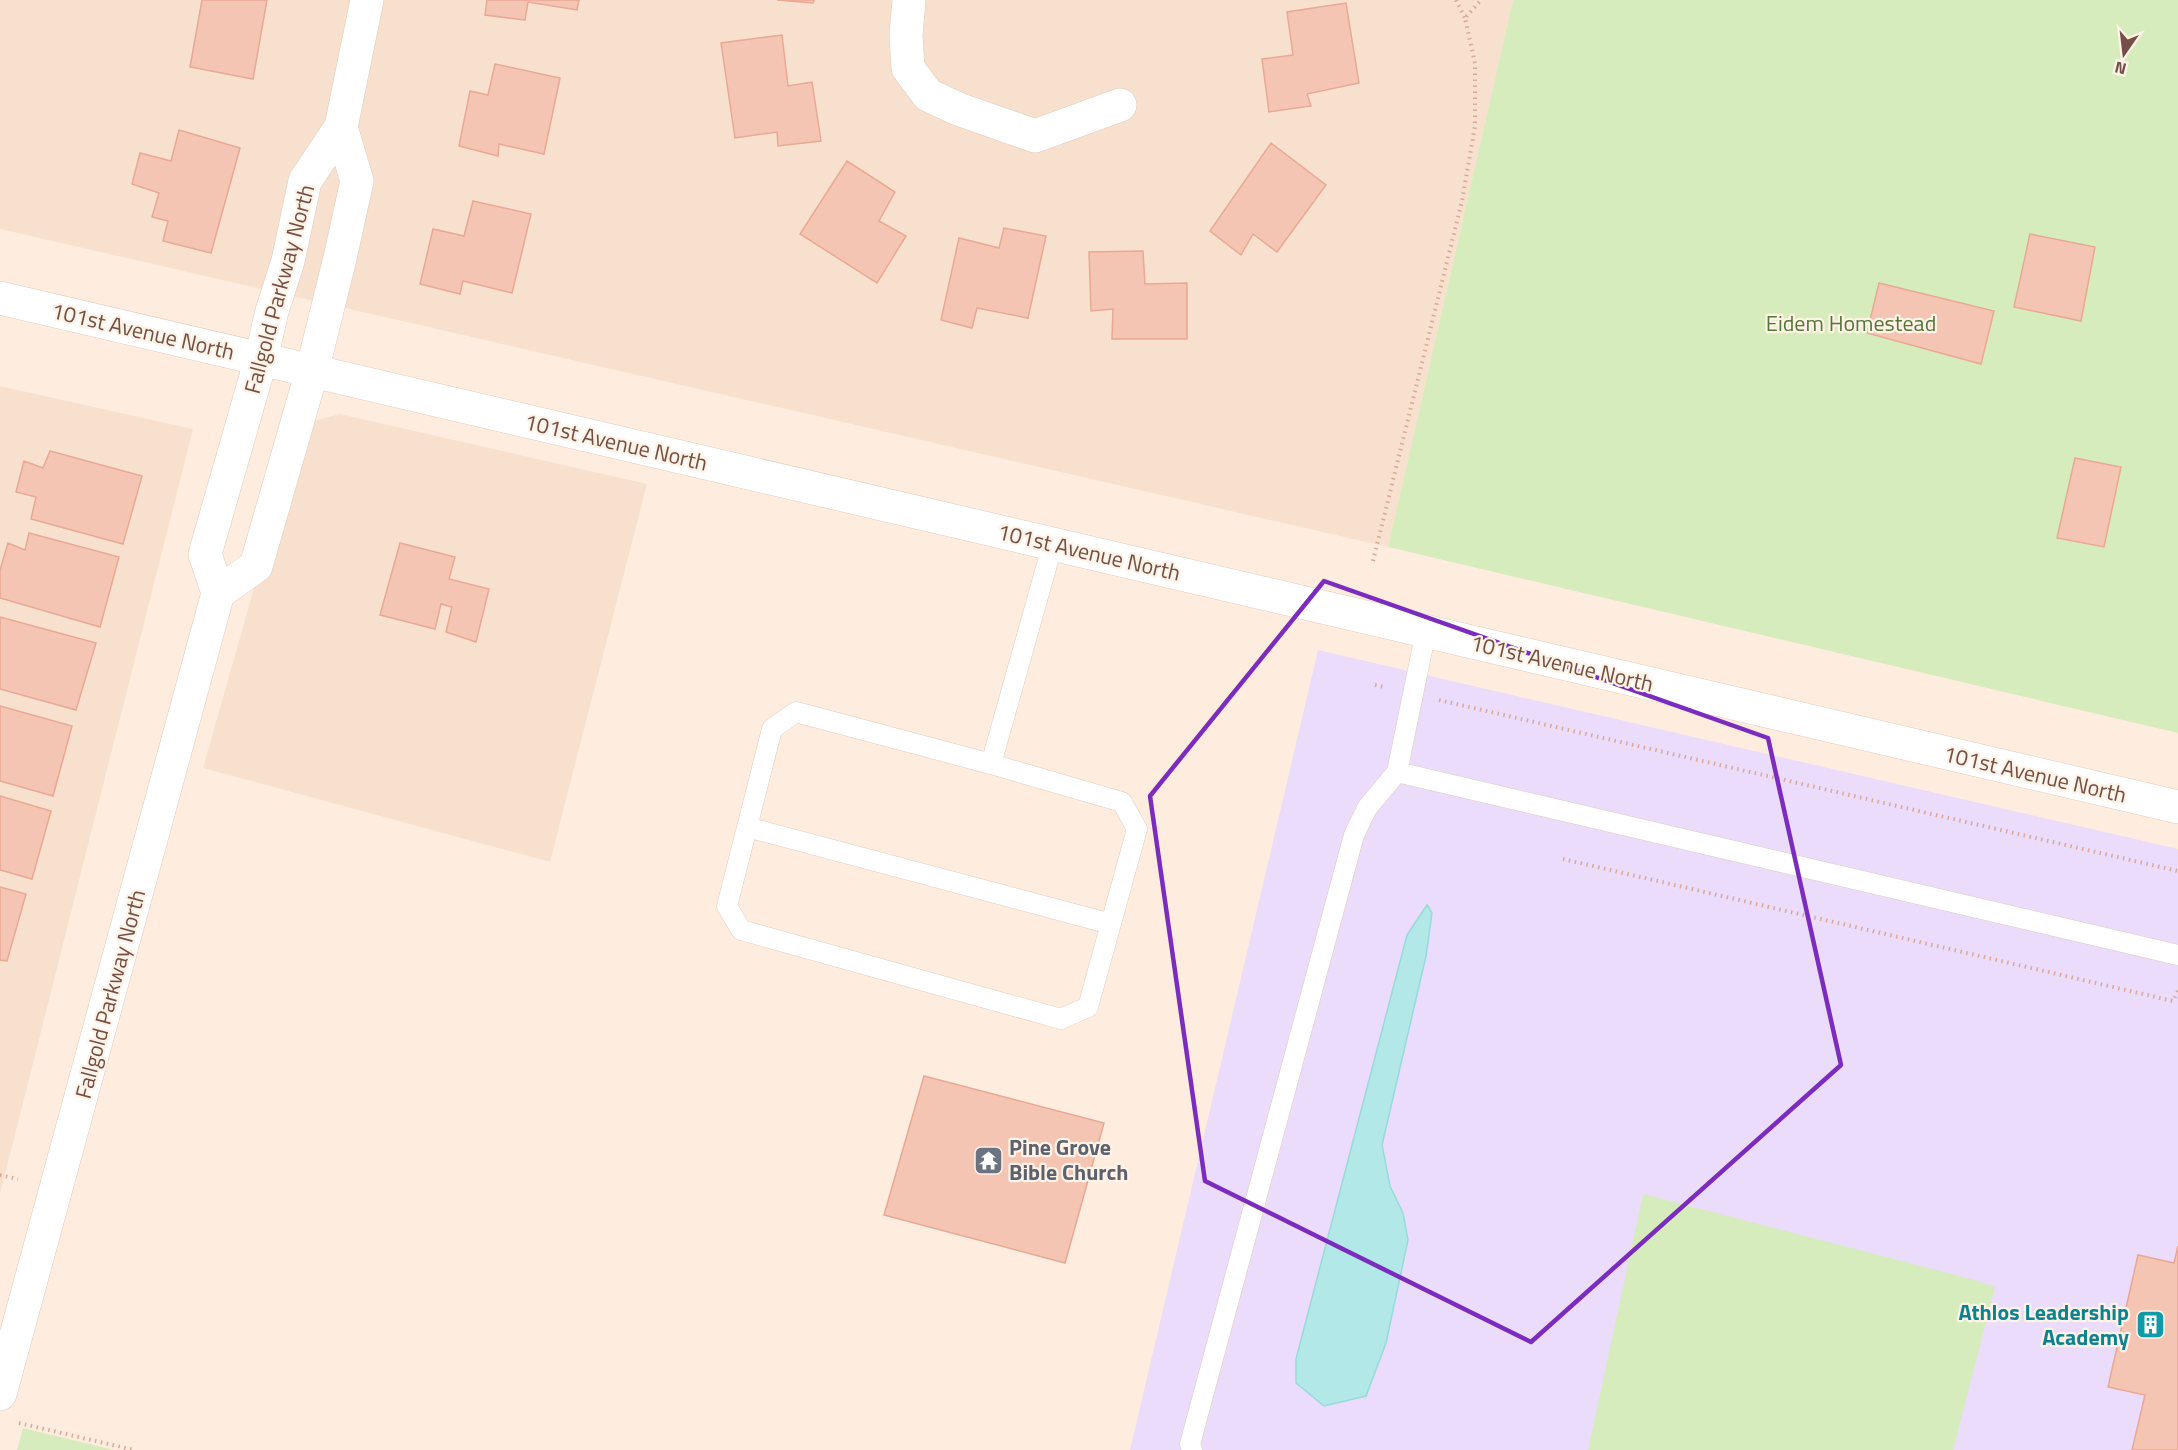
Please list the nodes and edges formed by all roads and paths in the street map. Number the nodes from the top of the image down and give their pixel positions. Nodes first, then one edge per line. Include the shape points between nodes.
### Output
1 (367, 0) edge
2 (909, 0) edge
3 (1456, 0) edge
4 (1481, 0) edge
5 (1465, 18) junction
6 (1120, 105) dead end
7 (341, 127) junction
8 (0, 298) edge
9 (261, 359) junction
10 (312, 371) junction
11 (1053, 543) junction
12 (1372, 561) dead end
13 (218, 593) junction
14 (1426, 631) junction
15 (1375, 685) dead end
16 (1413, 693) junction
17 (991, 764) junction
18 (1397, 772) junction
19 (2178, 807) edge
20 (747, 826) junction
21 (1563, 859) dead end
22 (2178, 871) edge
23 (1111, 924) junction
24 (2178, 955) edge
25 (2178, 991) edge
26 (0, 1175) edge
27 (18, 1179) dead end
28 (0, 1394) edge
29 (18, 1423) dead end
30 (134, 1450) edge
31 (1192, 1450) edge

1 - 7 street
2 - 6 street via 908,68 928,95 1035,136
3 - 5 path
4 - 5 path
5 - 12 path via 1475,63 1475,126 1462,201
7 - 9 street, Fallgold Parkway North via 305,181
7 - 10 street via 357,181
8 - 9 street, 101st Avenue North
9 - 10 street, 101st Avenue North
9 - 13 street, Fallgold Parkway North via 206,554
10 - 11 street, 101st Avenue North
10 - 13 street via 256,566
11 - 14 street, 101st Avenue North
11 - 17 lane
13 - 28 street, Fallgold Parkway North
14 - 16 lane
14 - 19 street, 101st Avenue North
15 - 16 path
16 - 18 lane
16 - 22 path
17 - 20 lane via 796,712 772,729
17 - 23 lane via 1122,802 1137,829
18 - 24 lane
18 - 31 lane via 1367,808 1354,835 1190,1444
20 - 23 lane
20 - 23 lane via 727,906 741,930 1061,1019 1088,1007
21 - 25 path via 2173,1001
26 - 27 path
29 - 30 path

